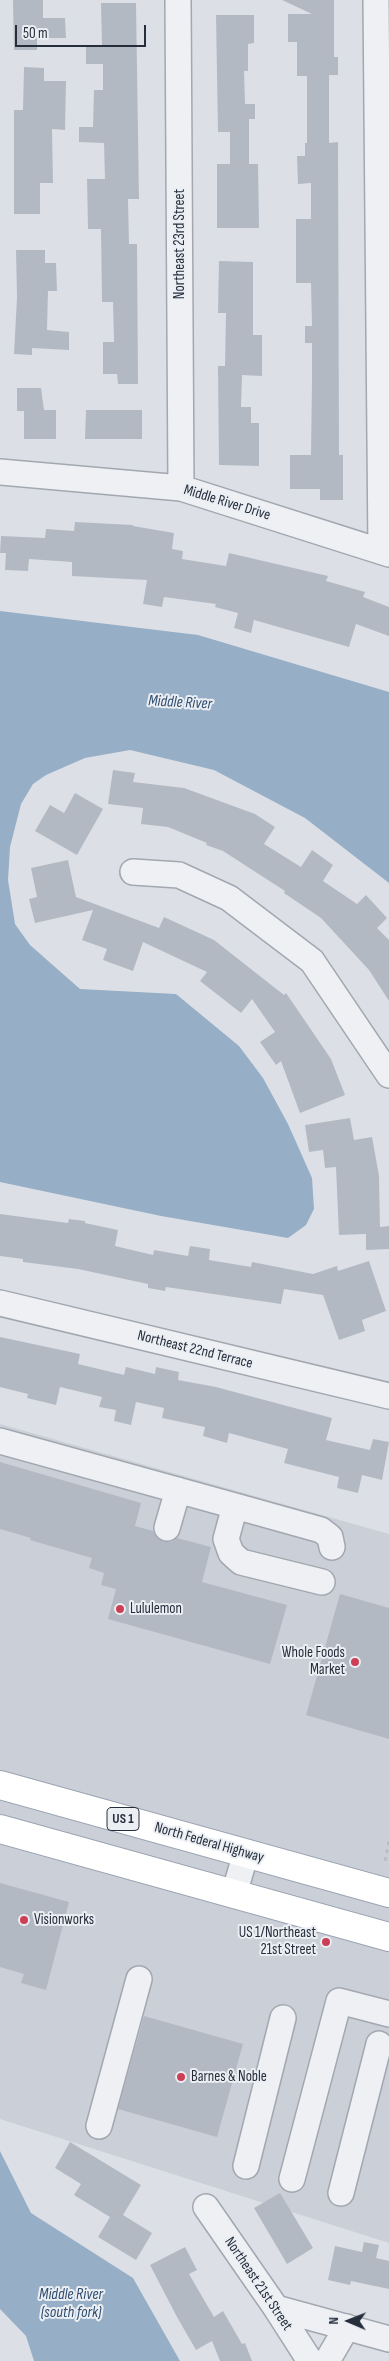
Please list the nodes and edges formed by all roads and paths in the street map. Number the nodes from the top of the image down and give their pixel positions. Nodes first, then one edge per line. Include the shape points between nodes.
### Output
1 (178, 0) edge
2 (376, 0) edge
3 (0, 472) edge
4 (181, 488) junction
5 (385, 552) edge
6 (133, 872) dead end
7 (389, 1074) edge
8 (0, 1303) edge
9 (389, 1396) edge
10 (0, 1442) edge
11 (178, 1490) junction
12 (235, 1506) junction
13 (168, 1528) dead end
14 (332, 1547) dead end
15 (322, 1582) dead end
16 (0, 1785) edge
17 (0, 1829) edge
18 (389, 1841) edge
19 (246, 1853) junction
20 (385, 1861) dead end
21 (389, 1893) edge
22 (234, 1894) junction
23 (389, 1937) edge
24 (139, 1979) dead end
25 (389, 2014) edge
26 (283, 2018) dead end
27 (379, 2044) dead end
28 (99, 2126) dead end
29 (246, 2166) dead end
30 (292, 2179) dead end
31 (341, 2192) dead end
32 (206, 2207) dead end
33 (276, 2308) junction
34 (347, 2327) junction
35 (389, 2339) edge
36 (310, 2361) edge
37 (327, 2361) edge

1 - 4 street, Northeast 23rd Street
2 - 5 street
3 - 4 street, Middle River Drive
4 - 5 street, Middle River Drive
6 - 7 street via 178,875 229,898 312,961
8 - 9 street, Northeast 22nd Terrace
10 - 11 street
11 - 12 street
11 - 13 street
12 - 14 street via 320,1530 330,1537
12 - 15 street via 226,1539 231,1553 241,1562
16 - 19 main road, North Federal Highway / US 1
17 - 22 main road
18 - 20 path
19 - 21 main road, North Federal Highway / US 1
19 - 22 street
22 - 23 main road
24 - 28 street
25 - 30 street via 339,2001
26 - 29 street
27 - 31 street
32 - 33 street, Northeast 21st Street
33 - 34 street
33 - 36 street, Northeast 21st Street
34 - 35 street
34 - 37 street

